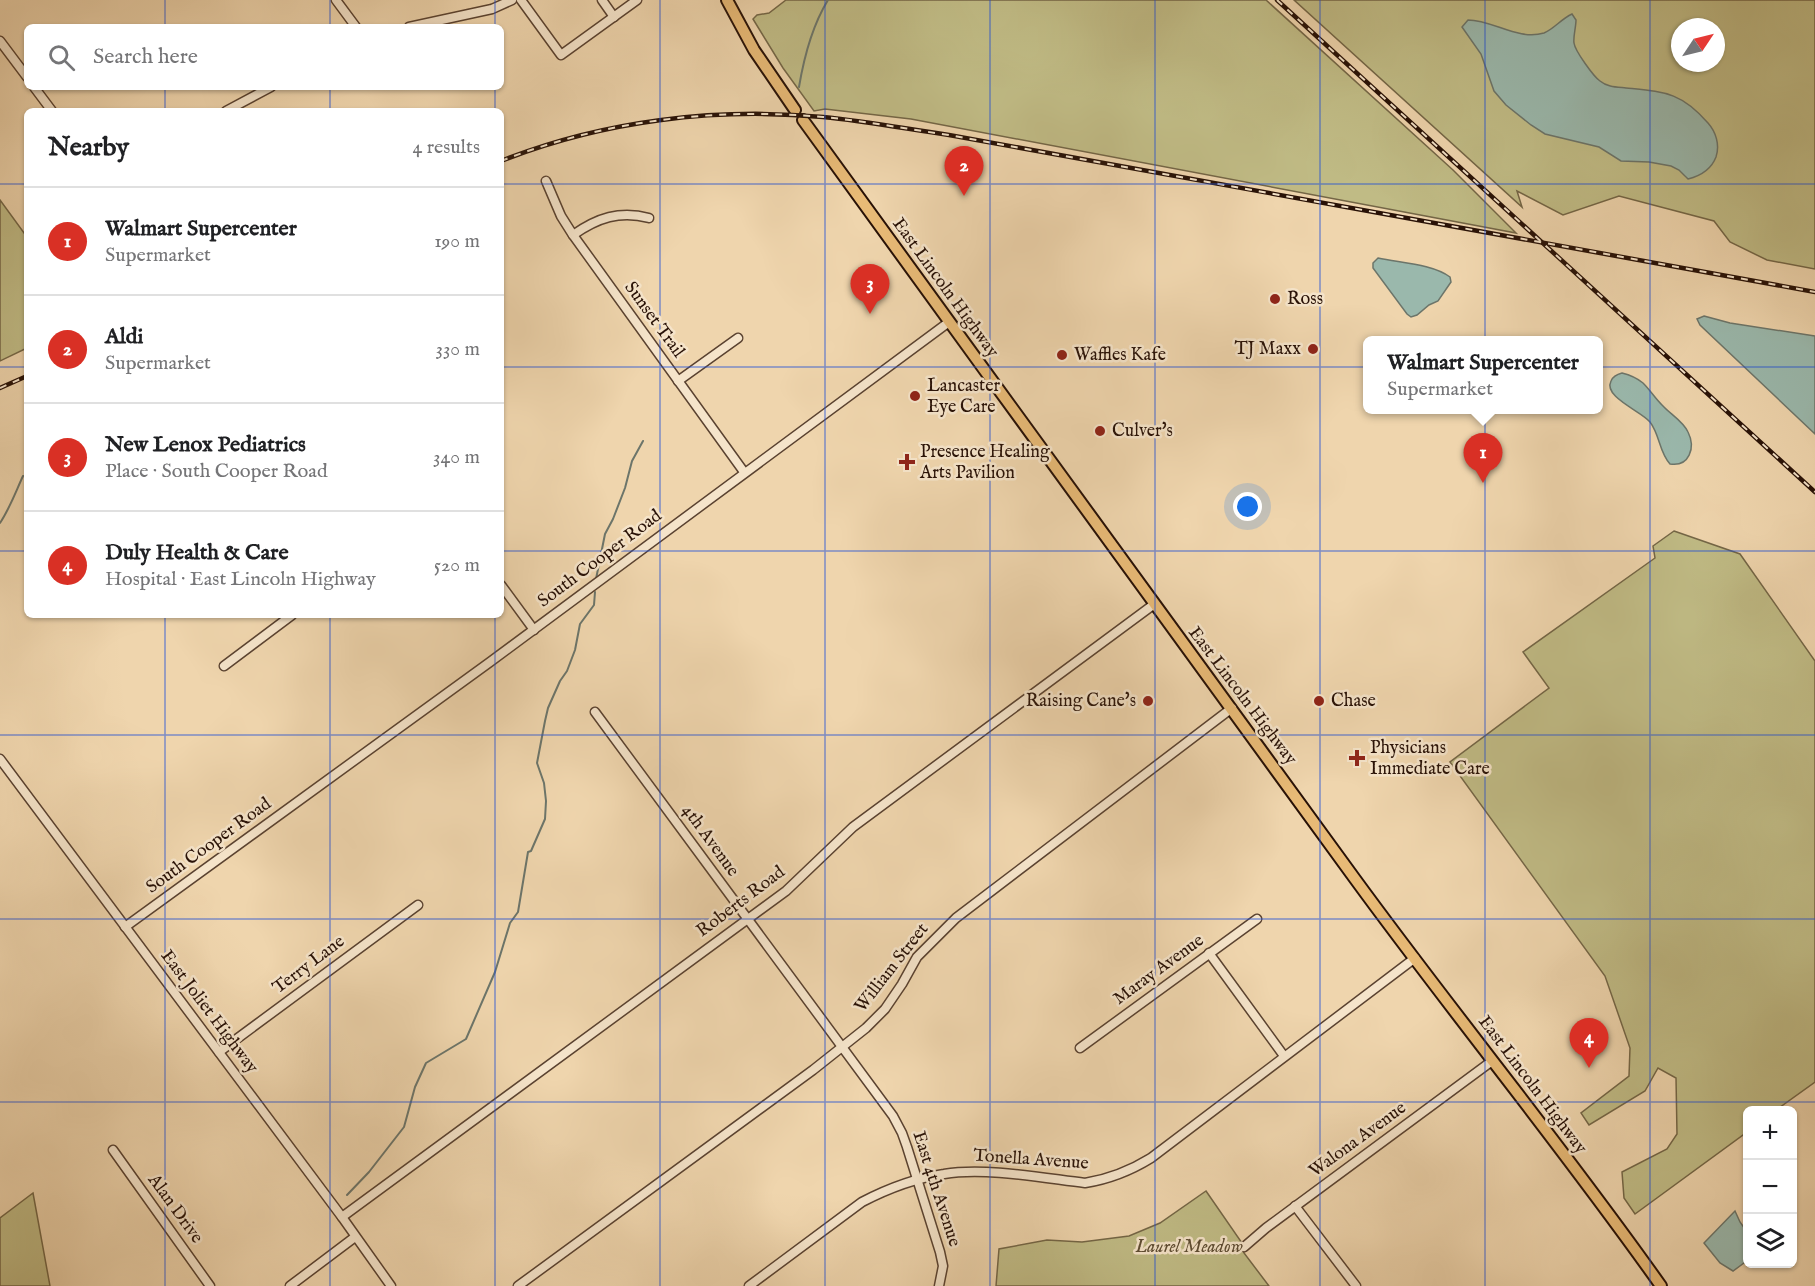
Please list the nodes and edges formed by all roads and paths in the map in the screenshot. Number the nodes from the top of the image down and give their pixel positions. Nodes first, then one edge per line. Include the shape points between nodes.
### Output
1 (336, 0) edge
2 (512, 0) edge
3 (521, 0) edge
4 (602, 0) edge
5 (637, 0) edge
6 (727, 0) edge
7 (614, 17) junction
8 (354, 24) edge
9 (423, 24) edge
10 (0, 41) edge
11 (24, 73) edge
12 (36, 90) edge
13 (264, 90) edge
14 (50, 108) edge
15 (232, 108) edge
16 (795, 110) dead end
17 (802, 120) dead end
18 (546, 181) dead end
19 (649, 218) dead end
20 (573, 235) junction
21 (949, 322) junction
22 (738, 338) dead end
23 (678, 381) junction
24 (744, 472) junction
25 (504, 589) edge
26 (1153, 604) junction
27 (288, 618) edge
28 (534, 630) junction
29 (224, 666) dead end
30 (1232, 708) junction
31 (595, 712) dead end
32 (0, 759) edge
33 (418, 905) dead end
34 (747, 919) junction
35 (1257, 919) dead end
36 (125, 927) junction
37 (1209, 953) junction
38 (1414, 958) junction
39 (842, 1047) junction
40 (1080, 1048) dead end
41 (219, 1052) junction
42 (1284, 1056) junction
43 (1492, 1061) junction
44 (113, 1150) dead end
45 (918, 1180) junction
46 (1296, 1206) junction
47 (342, 1217) junction
48 (355, 1237) junction
49 (1244, 1247) dead end
50 (210, 1286) edge
51 (290, 1286) edge
52 (391, 1286) edge
53 (518, 1286) edge
54 (749, 1286) edge
55 (939, 1286) edge
56 (1356, 1286) edge
57 (1661, 1286) edge

1 - 8 street
2 - 9 street via 492,9
3 - 7 street via 561,55
4 - 7 street
5 - 7 street
6 - 16 main road via 754,50
10 - 11 street
12 - 14 street
13 - 15 street
17 - 21 main road, East Lincoln Highway
18 - 20 street, Sunset Trail
19 - 20 street via 635,214 606,217
20 - 23 street, Sunset Trail
21 - 24 street, South Cooper Road
21 - 26 main road, East Lincoln Highway
22 - 23 street
23 - 24 street, Sunset Trail
24 - 28 street, South Cooper Road
25 - 28 street
26 - 30 main road, East Lincoln Highway
26 - 34 street, Roberts Road via 853,827 786,891
27 - 29 street
28 - 36 street, South Cooper Road
30 - 38 main road, East Lincoln Highway
30 - 39 street, William Street via 956,918 918,957 885,1009
31 - 34 street, 4th Avenue
32 - 36 street, East Joliet Highway
33 - 41 street, Terry Lane
34 - 39 street, 4th Avenue
34 - 47 street, Roberts Road
35 - 37 street, Maray Avenue
36 - 41 street, East Joliet Highway
37 - 40 street, Maray Avenue
37 - 42 street
38 - 42 street, Tonella Avenue
38 - 43 main road, East Lincoln Highway
39 - 45 street, East 4th Avenue via 893,1116
39 - 53 street, William Street
41 - 47 street, East Joliet Highway
42 - 45 street, Tonella Avenue via 1151,1158 1120,1175 1085,1183 986,1172 943,1174
43 - 46 street, Walona Avenue
43 - 57 main road, East Lincoln Highway
44 - 50 street, Alan Drive
45 - 54 street, Tonella Avenue via 861,1202
45 - 55 street, East 4th Avenue via 943,1266
46 - 49 street, Walona Avenue
46 - 56 street
47 - 48 street, East Joliet Highway
48 - 51 street
48 - 52 street, East Joliet Highway

